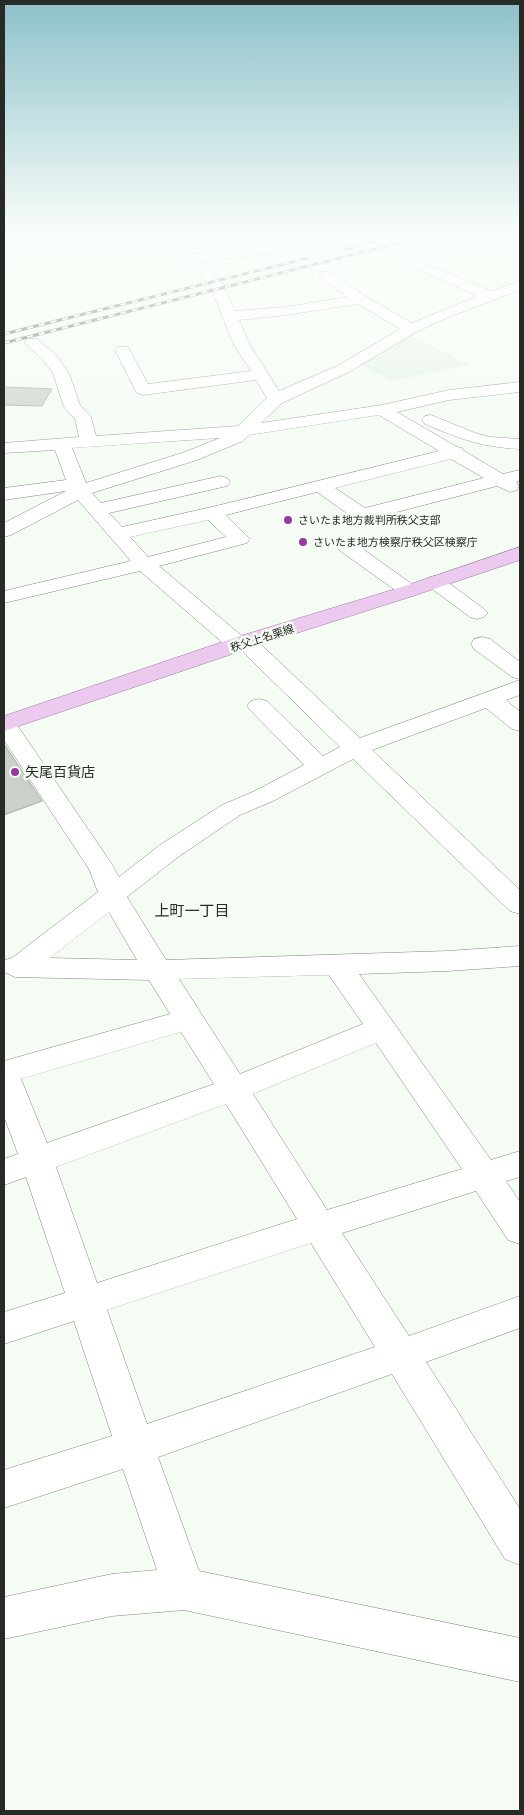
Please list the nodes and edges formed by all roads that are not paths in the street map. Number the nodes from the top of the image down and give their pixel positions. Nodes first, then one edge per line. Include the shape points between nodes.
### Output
1 (232, 321) edge
2 (396, 321) edge
3 (428, 321) edge
4 (410, 329) junction
5 (32, 342) dead end
6 (124, 350) dead end
7 (260, 375) junction
8 (308, 386) junction
9 (520, 386) edge
10 (276, 399) junction
11 (401, 406) junction
12 (382, 410) junction
13 (360, 414) junction
14 (242, 431) junction
15 (89, 441) junction
16 (61, 443) junction
17 (520, 444) edge
18 (4, 448) edge
19 (456, 452) junction
20 (191, 456) junction
21 (428, 460) junction
22 (520, 475) edge
23 (502, 480) junction
24 (221, 482) junction
25 (79, 487) junction
26 (321, 487) junction
27 (472, 488) junction
28 (520, 492) edge
29 (4, 494) edge
30 (245, 504) junction
31 (96, 510) junction
32 (212, 513) junction
33 (4, 531) edge
34 (117, 534) junction
35 (346, 546) dead end
36 (520, 553) edge
37 (144, 564) junction
38 (435, 582) junction
39 (409, 591) junction
40 (4, 597) edge
41 (477, 613) dead end
42 (242, 644) junction
43 (482, 644) dead end
44 (520, 672) edge
45 (520, 687) edge
46 (490, 699) junction
47 (258, 706) dead end
48 (4, 724) edge
49 (520, 724) edge
50 (356, 748) junction
51 (320, 767) junction
52 (113, 896) junction
53 (520, 905) edge
54 (520, 956) edge
55 (336, 963) junction
56 (13, 967) edge
57 (158, 970) junction
58 (189, 1019) junction
59 (382, 1029) junction
60 (4, 1072) edge
61 (4, 1076) edge
62 (234, 1089) junction
63 (36, 1160) junction
64 (520, 1164) edge
65 (4, 1172) edge
66 (484, 1175) junction
67 (320, 1226) junction
68 (520, 1230) edge
69 (85, 1302) junction
70 (520, 1312) edge
71 (4, 1328) edge
72 (401, 1355) junction
73 (135, 1447) junction
74 (4, 1488) edge
75 (520, 1545) edge
76 (184, 1589) junction
77 (4, 1618) edge
78 (520, 1660) edge

1 - 7 street
2 - 4 street
3 - 4 street
4 - 8 street
5 - 15 street via 61,373 72,407 83,418
6 - 7 street via 143,390
7 - 10 street
8 - 10 street
8 - 13 street
9 - 11 street via 449,395
10 - 14 street
11 - 12 street
11 - 17 street via 469,437
12 - 13 street
12 - 19 street
13 - 14 street
14 - 15 street
14 - 20 street via 237,437
15 - 16 street
16 - 18 street
16 - 25 street
19 - 21 street
19 - 23 street
20 - 24 street
20 - 25 street
21 - 26 street
21 - 27 street
22 - 23 street
23 - 27 street
23 - 28 street
24 - 30 street
24 - 31 street
25 - 29 street
25 - 31 street
25 - 33 street
26 - 27 street via 362,516
26 - 30 street
30 - 32 street
31 - 34 street
32 - 34 street
32 - 37 street via 240,540
34 - 37 street
35 - 39 street
36 - 38 main road, 秩父上名栗線
37 - 40 street
37 - 42 street
38 - 39 main road, 秩父上名栗線
38 - 41 street
39 - 42 main road, 秩父上名栗線
42 - 48 main road, 秩父上名栗線
42 - 50 street
43 - 44 street
45 - 46 street
46 - 49 street
46 - 50 street
47 - 51 street
48 - 52 street via 102,869
50 - 51 street
50 - 53 street
51 - 52 street via 231,810 169,851
52 - 56 street
52 - 57 street
54 - 55 street
55 - 57 street
55 - 59 street
56 - 57 street
57 - 58 street
58 - 60 street
58 - 62 street
59 - 62 street
59 - 66 street
61 - 63 street
62 - 63 street
62 - 67 street
63 - 65 street
63 - 69 street
64 - 66 street
66 - 67 street
66 - 68 street
67 - 69 street
67 - 72 street
69 - 71 street
69 - 73 street
70 - 72 street
72 - 73 street
72 - 75 street
73 - 74 street
73 - 76 street
76 - 77 street via 112,1595
76 - 78 street

